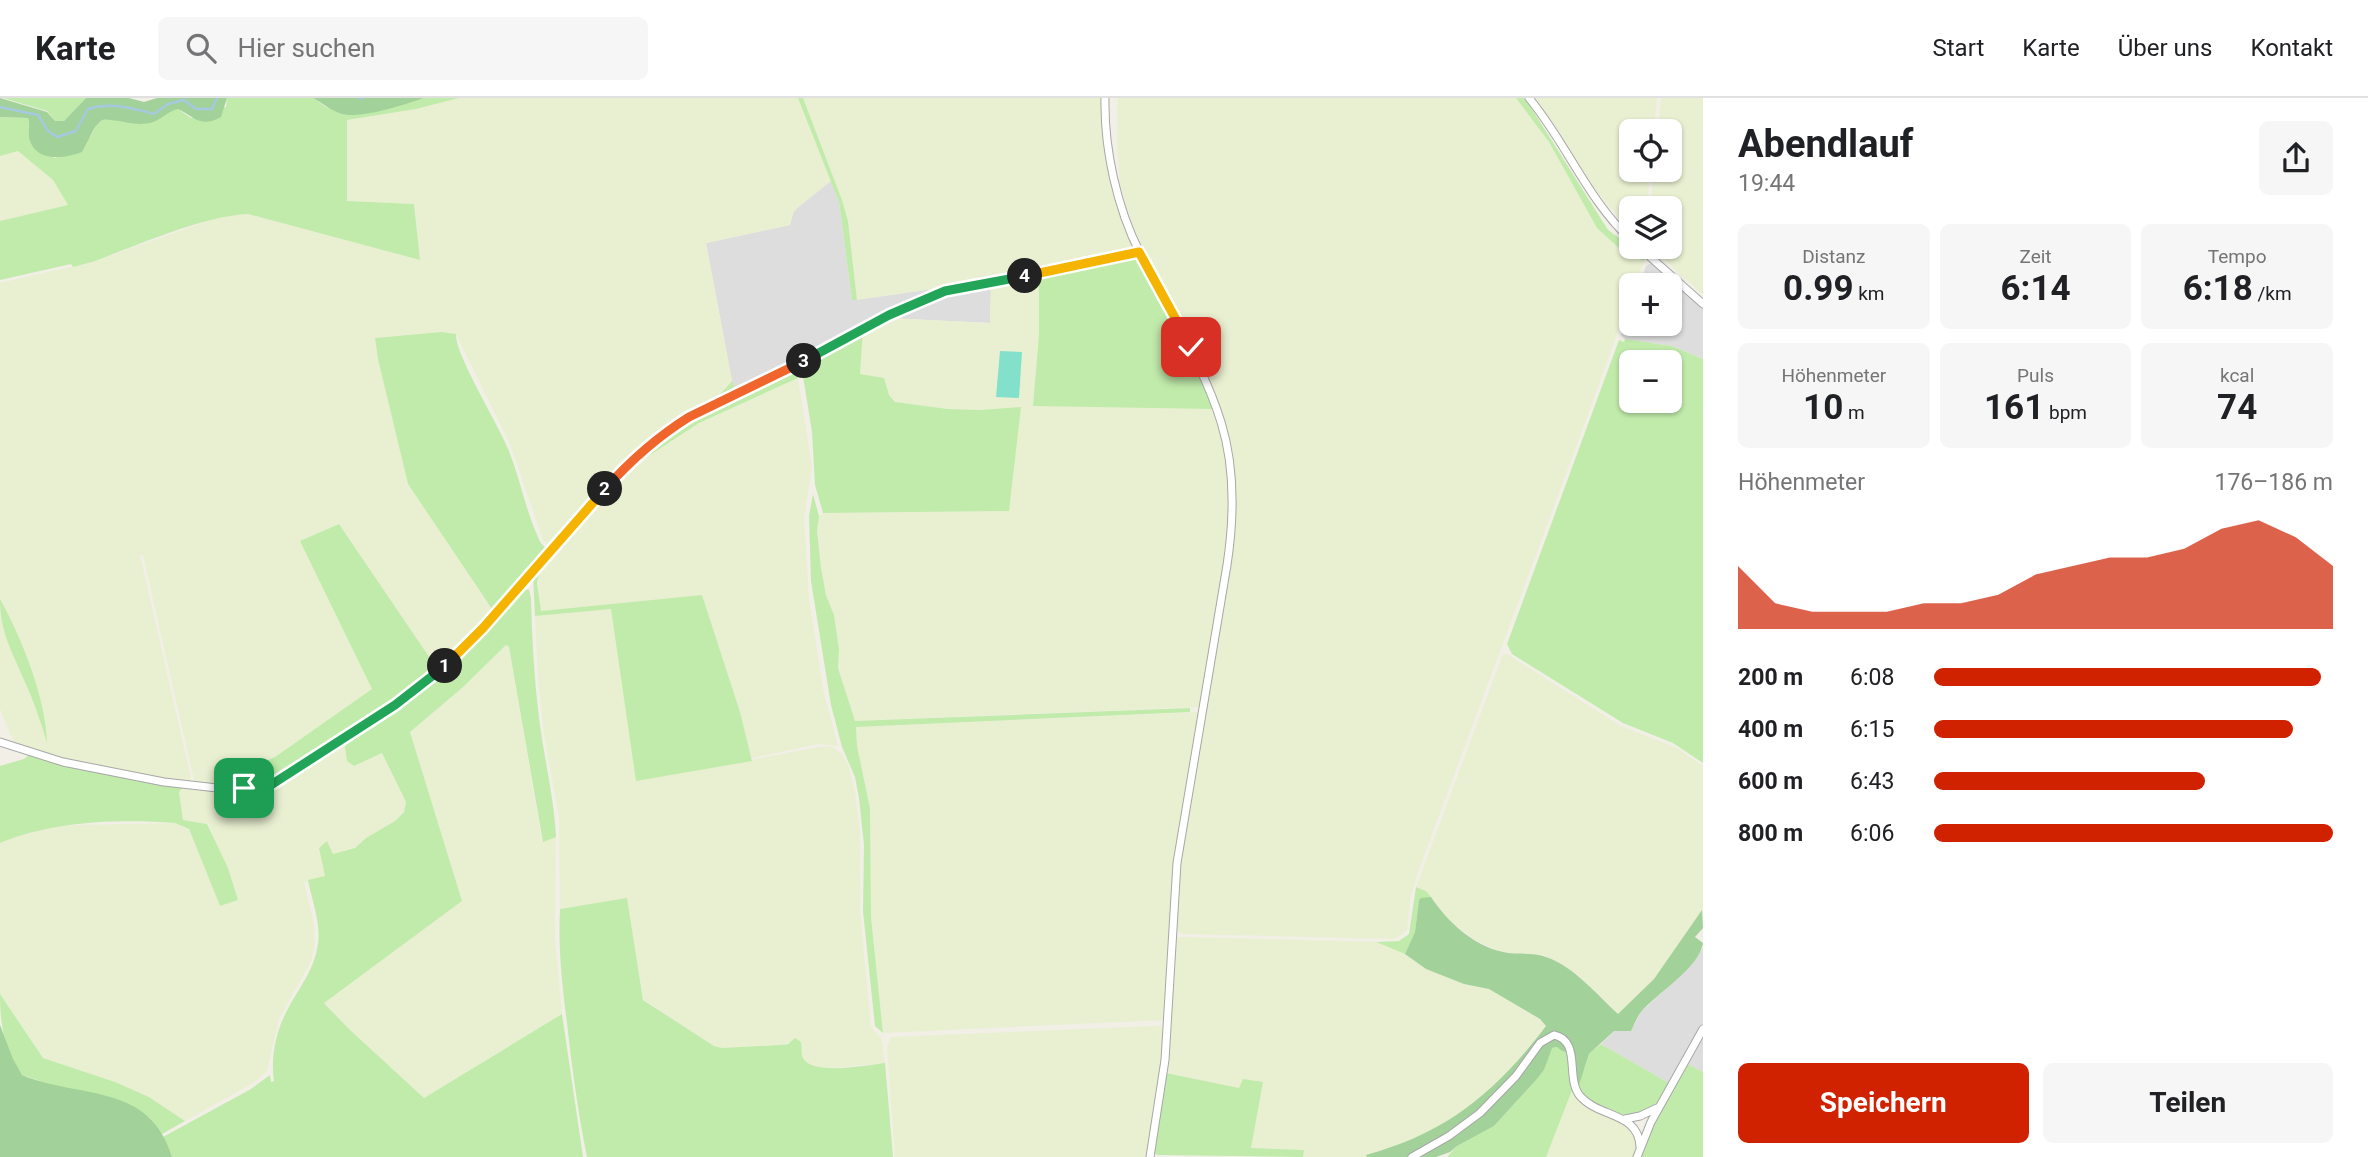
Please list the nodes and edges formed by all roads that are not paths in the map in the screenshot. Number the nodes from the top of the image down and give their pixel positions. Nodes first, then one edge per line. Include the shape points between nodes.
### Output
1 (1105, 98) edge
2 (1529, 98) edge
3 (1619, 227) edge
4 (1139, 252) junction
5 (1654, 259) edge
6 (1703, 304) edge
7 (0, 742) edge
8 (1703, 1029) edge
9 (1660, 1105) junction
10 (1625, 1119) junction
11 (1640, 1147) junction
12 (1150, 1157) edge
13 (1412, 1157) edge
14 (1637, 1157) edge

1 - 4 street via 1112,164
2 - 3 street via 1599,206
4 - 7 street via 945,291 689,417 623,468 446,666 395,705 267,787 226,789 164,782 63,762
4 - 12 street via 1191,347 1222,424 1232,526 1177,863 1165,1060
5 - 6 street
8 - 9 street
9 - 10 street via 1647,1114
9 - 11 street
10 - 11 street via 1636,1129
10 - 13 street via 1579,1095 1571,1074 1570,1047 1554,1035 1540,1043 1480,1113
11 - 14 street

